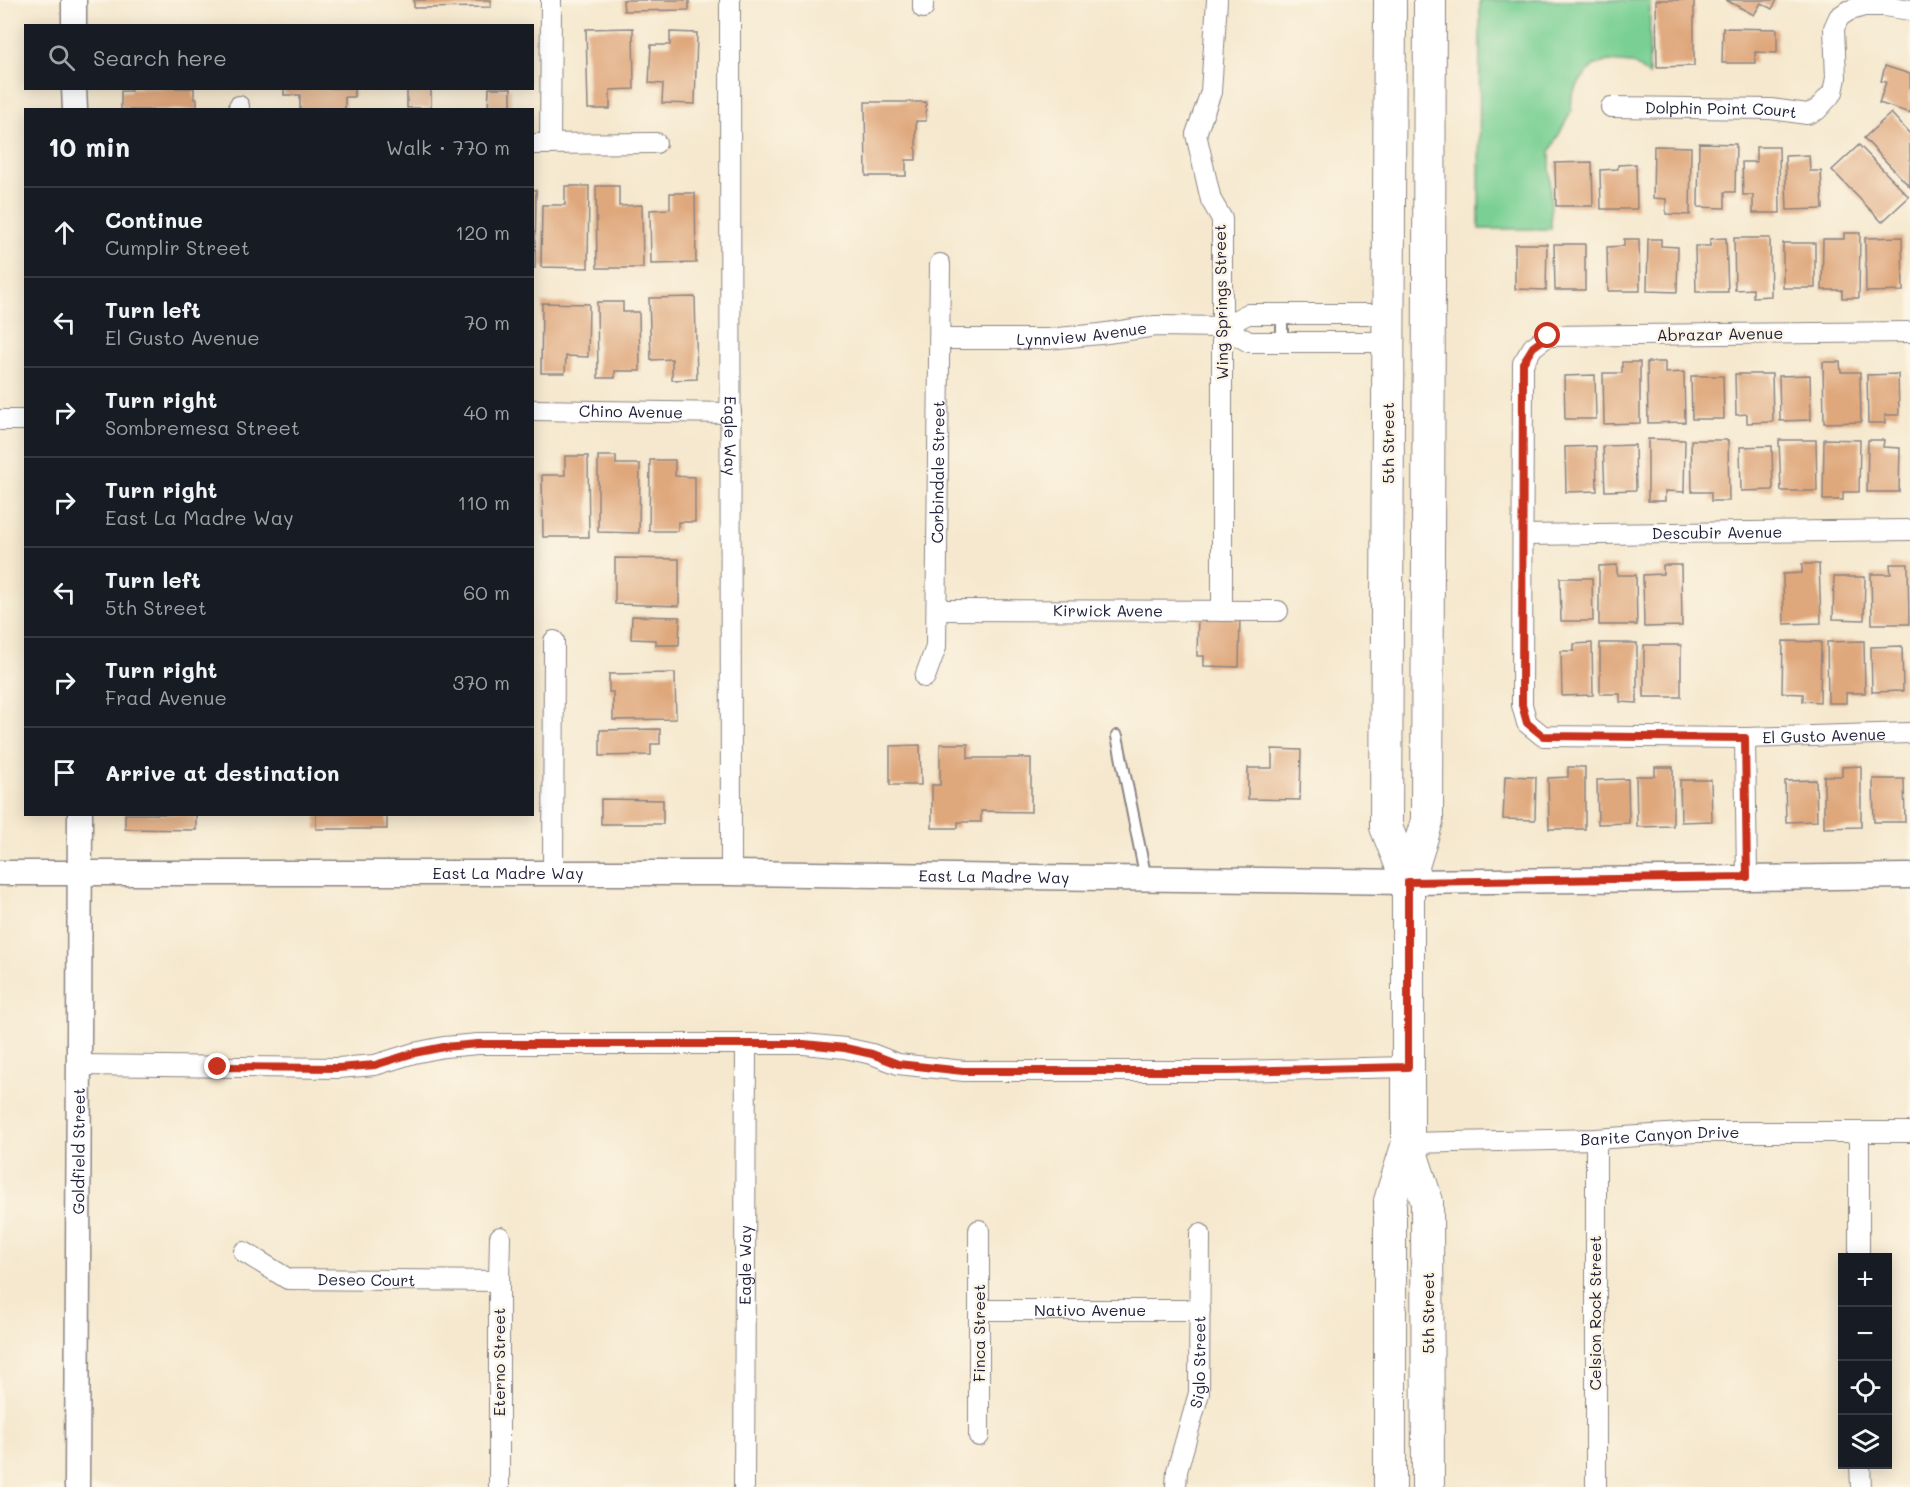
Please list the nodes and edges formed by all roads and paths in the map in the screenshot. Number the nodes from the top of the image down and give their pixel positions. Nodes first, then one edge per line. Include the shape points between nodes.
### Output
1 (74, 0) edge
2 (551, 0) edge
3 (730, 0) edge
4 (1217, 0) edge
5 (1390, 0) edge
6 (1430, 0) edge
7 (1910, 10) edge
8 (74, 24) edge
9 (74, 90) edge
10 (1611, 107) dead end
11 (75, 108) edge
12 (656, 143) dead end
13 (541, 144) edge
14 (940, 264) dead end
15 (1282, 314) junction
16 (1222, 327) junction
17 (1388, 328) junction
18 (1910, 332) edge
19 (941, 339) junction
20 (1282, 342) junction
21 (534, 410) edge
22 (731, 413) junction
23 (0, 420) edge
24 (24, 420) edge
25 (1910, 530) edge
26 (1523, 535) junction
27 (938, 610) junction
28 (1222, 611) junction
29 (1278, 611) dead end
30 (554, 641) dead end
31 (925, 677) dead end
32 (1910, 733) edge
33 (1117, 736) dead end
34 (1745, 738) junction
35 (80, 816) edge
36 (0, 873) edge
37 (80, 873) junction
38 (553, 873) junction
39 (731, 873) junction
40 (1910, 876) edge
41 (1747, 877) junction
42 (1146, 879) junction
43 (1408, 882) junction
44 (746, 1044) junction
45 (79, 1065) junction
46 (1408, 1067) junction
47 (1859, 1132) junction
48 (1910, 1132) edge
49 (1596, 1139) junction
50 (1408, 1143) junction
51 (979, 1230) dead end
52 (1200, 1234) dead end
53 (500, 1237) dead end
54 (244, 1252) dead end
55 (1859, 1253) edge
56 (499, 1281) junction
57 (979, 1310) junction
58 (1200, 1310) junction
59 (979, 1436) dead end
60 (1860, 1469) edge
61 (77, 1487) edge
62 (499, 1487) edge
63 (744, 1487) edge
64 (1176, 1487) edge
65 (1390, 1487) edge
66 (1428, 1487) edge
67 (1596, 1487) edge
68 (1861, 1487) edge

1 - 8 street
2 - 13 street
3 - 22 street, Eagle Way
4 - 16 street, Wing Springs Street via 1211,92 1196,134 1211,200 1222,219
5 - 17 main road, 5th Street
6 - 43 main road, 5th Street via 1427,821
7 - 10 street, Dolphin Point Court via 1864,6 1839,16 1834,28 1833,92 1817,110 1807,114 1771,109
9 - 11 street
12 - 13 street
14 - 19 street, Corbindale Street
15 - 16 street, Lynnview Avenue via 1248,314
15 - 17 street, Lynnview Avenue
15 - 20 lane
16 - 19 street, Lynnview Avenue via 1156,326 1048,339
16 - 20 street, Lynnview Avenue via 1249,342
16 - 28 street, Wing Springs Street
17 - 20 street, Lynnview Avenue
17 - 43 main road, 5th Street via 1386,827
18 - 26 street, Abrazar Avenue via 1548,336 1533,347 1523,363
19 - 27 street, Corbindale Street
21 - 22 street, Chino Avenue
22 - 39 street, Eagle Way
23 - 24 street
25 - 26 street, Descubir Avenue
26 - 34 street, El Gusto Avenue via 1522,705 1527,723 1543,736
27 - 28 street, Kirwick Avene
27 - 31 street, Corbindale Street via 936,647
28 - 29 street, Kirwick Avene
30 - 38 street
32 - 34 street, El Gusto Avenue
33 - 42 lane
34 - 41 street
35 - 37 street, Goldfield Street
36 - 37 street, East La Madre Way
37 - 38 street, East La Madre Way
37 - 45 street, Goldfield Street
38 - 39 street, East La Madre Way
39 - 42 street, East La Madre Way
40 - 41 street, East La Madre Way
41 - 43 street, East La Madre Way
42 - 43 street, East La Madre Way
43 - 46 main road, 5th Street
44 - 45 street via 478,1044 414,1053 375,1065 338,1068
44 - 46 street via 845,1048 898,1064 963,1071
44 - 63 street, Eagle Way
45 - 61 street, Goldfield Street
46 - 50 main road, 5th Street
47 - 48 street, Barite Canyon Drive
47 - 49 street, Barite Canyon Drive via 1695,1132
47 - 55 street
49 - 50 street, Barite Canyon Drive
49 - 67 street, Celsion Rock Street
50 - 65 main road, 5th Street via 1390,1201
50 - 66 main road, 5th Street via 1427,1202
51 - 57 street, Finca Street
52 - 58 street, Siglo Street
53 - 56 street, Eterno Street
54 - 56 street, Deseo Court via 288,1279
56 - 62 street, Eterno Street
57 - 58 street, Nativo Avenue
57 - 59 street, Finca Street
58 - 64 street, Siglo Street via 1199,1393
60 - 68 street

